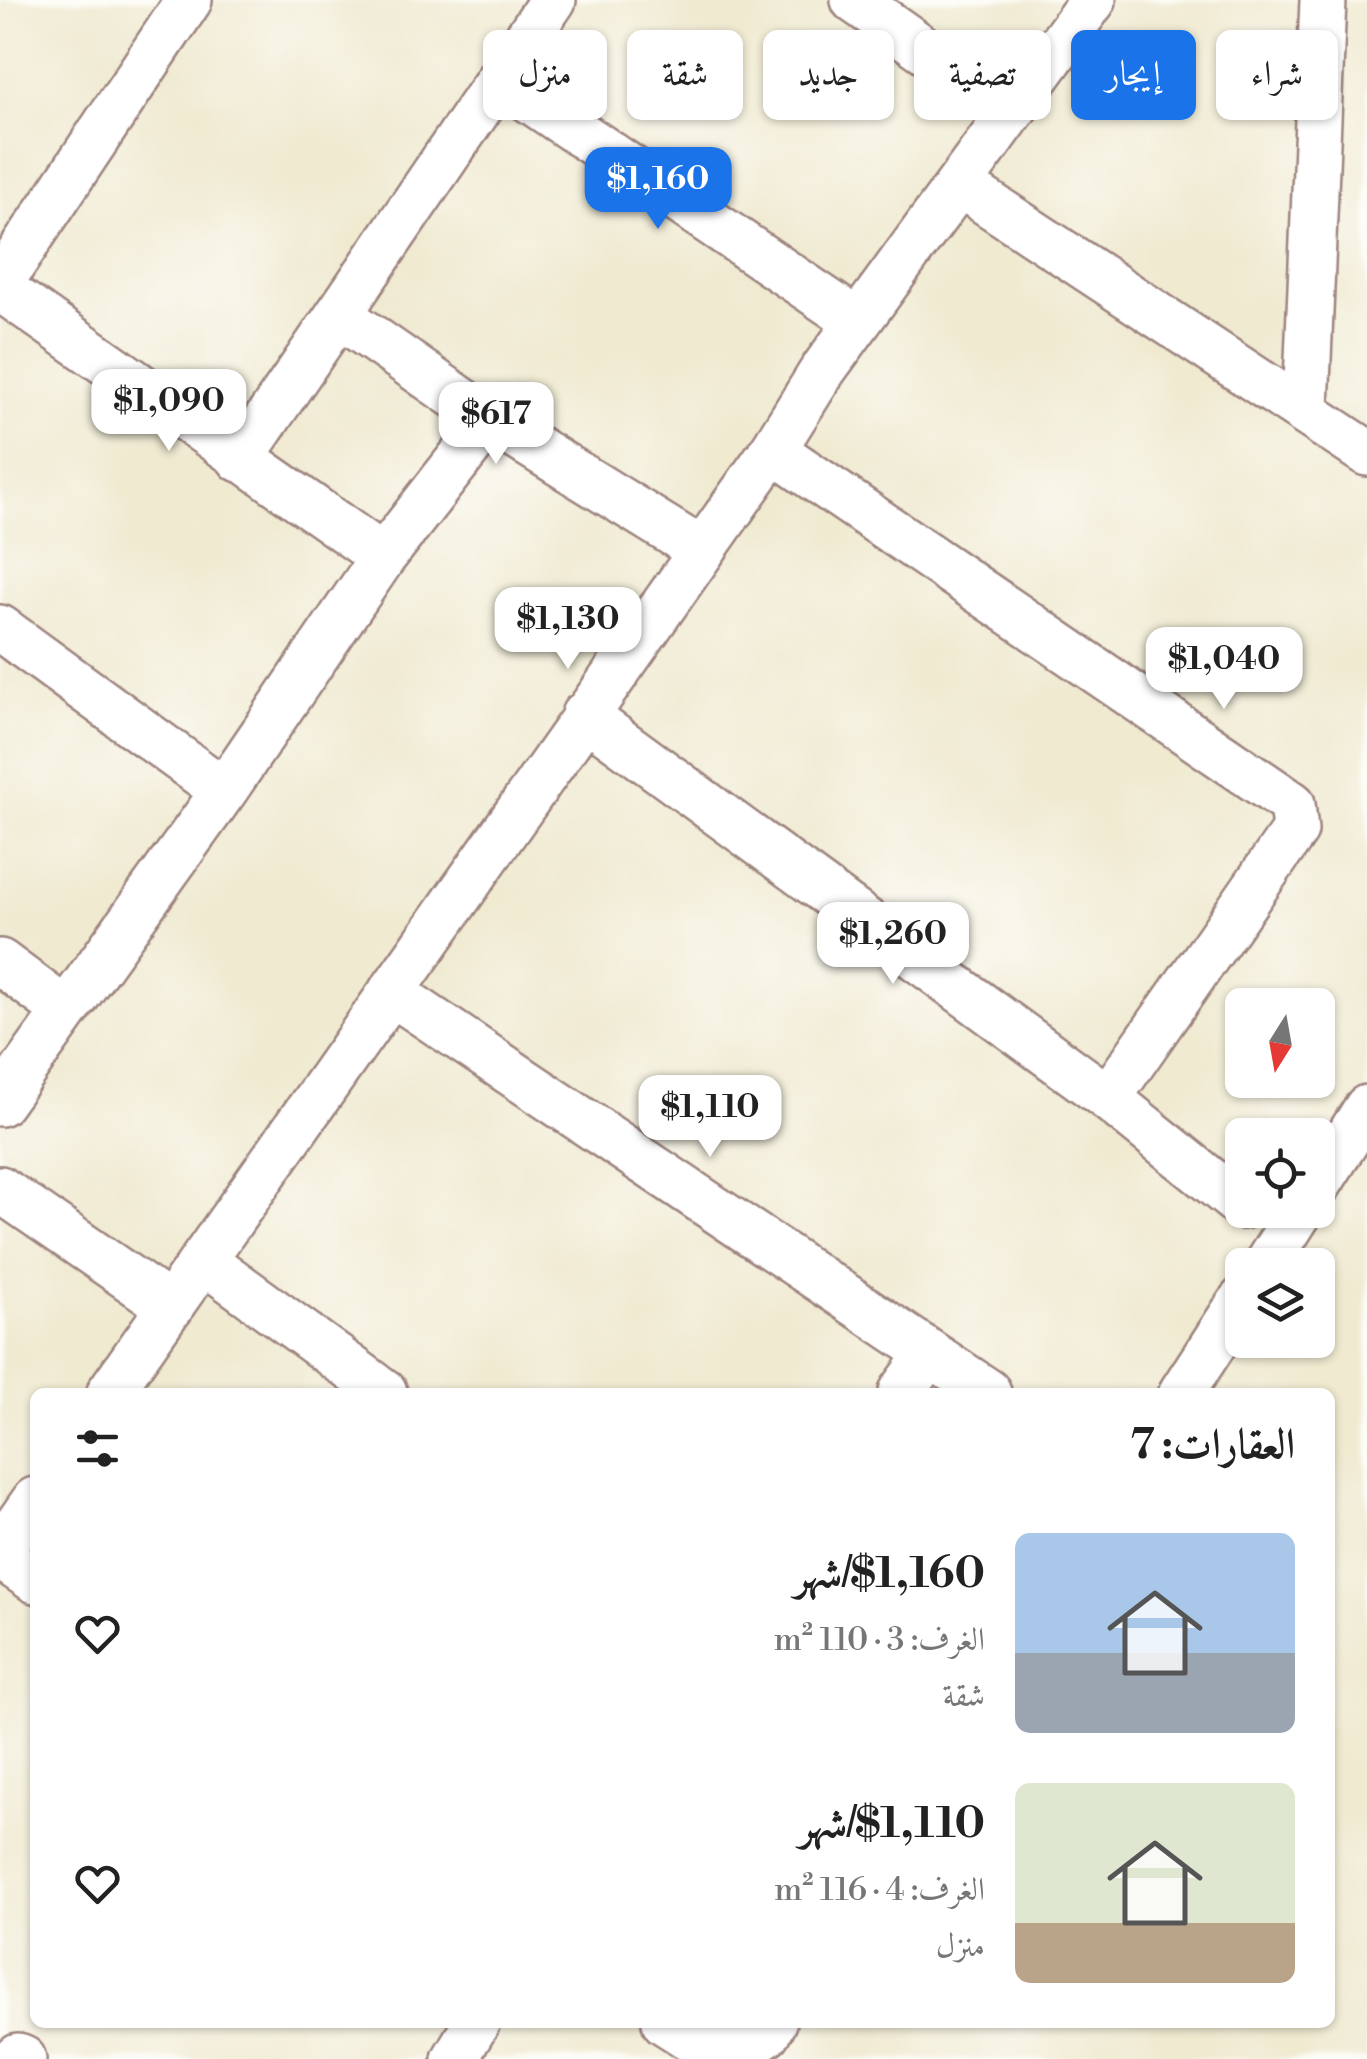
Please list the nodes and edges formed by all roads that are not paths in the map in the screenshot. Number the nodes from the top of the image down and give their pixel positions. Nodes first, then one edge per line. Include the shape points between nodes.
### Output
1 (189, 0) edge
2 (552, 0) edge
3 (854, 0) edge
4 (1093, 0) edge
5 (1323, 0) edge
6 (532, 30) edge
7 (914, 42) edge
8 (1051, 57) edge
9 (483, 102) edge
10 (560, 120) edge
11 (1005, 120) edge
12 (959, 184) junction
13 (0, 285) edge
14 (338, 315) junction
15 (858, 322) junction
16 (1306, 408) junction
17 (490, 420) junction
18 (773, 450) junction
19 (1367, 453) edge
20 (240, 459) junction
21 (700, 549) junction
22 (383, 556) junction
23 (0, 628) edge
24 (584, 715) junction
25 (224, 790) junction
26 (0, 962) edge
27 (391, 992) junction
28 (66, 1012) junction
29 (1108, 1098) junction
30 (0, 1103) edge
31 (1367, 1108) edge
32 (1335, 1158) edge
33 (0, 1189) edge
34 (1225, 1192) edge
35 (203, 1260) junction
36 (170, 1307) junction
37 (1225, 1326) edge
38 (929, 1355) junction
39 (113, 1388) edge
40 (379, 1388) edge
41 (905, 1388) edge
42 (982, 1388) edge
43 (1185, 1388) edge
44 (30, 1508) edge
45 (0, 1553) edge
46 (30, 1576) edge
47 (474, 2028) edge
48 (675, 2028) edge
49 (770, 2028) edge
50 (737, 2056) edge
51 (455, 2059) edge

1 - 13 street
2 - 6 street
3 - 7 street
4 - 8 street
5 - 16 street
9 - 14 street
10 - 15 street
11 - 12 street
12 - 15 street
12 - 16 street
13 - 20 street
14 - 17 street
14 - 20 street
15 - 18 street
16 - 19 street
17 - 21 street
17 - 22 street
18 - 21 street
18 - 29 street via 1292,804 1295,830
20 - 22 street
21 - 24 street
22 - 25 street
23 - 25 street
24 - 27 street
24 - 29 street
25 - 28 street
26 - 28 street
27 - 35 street
27 - 38 street
28 - 30 street
29 - 34 street
31 - 32 street
33 - 36 street
35 - 36 street
35 - 40 street
36 - 39 street
37 - 43 street
38 - 41 street
38 - 42 street
44 - 45 street
45 - 46 street
47 - 51 street
48 - 50 street via 706,2048
49 - 50 street

